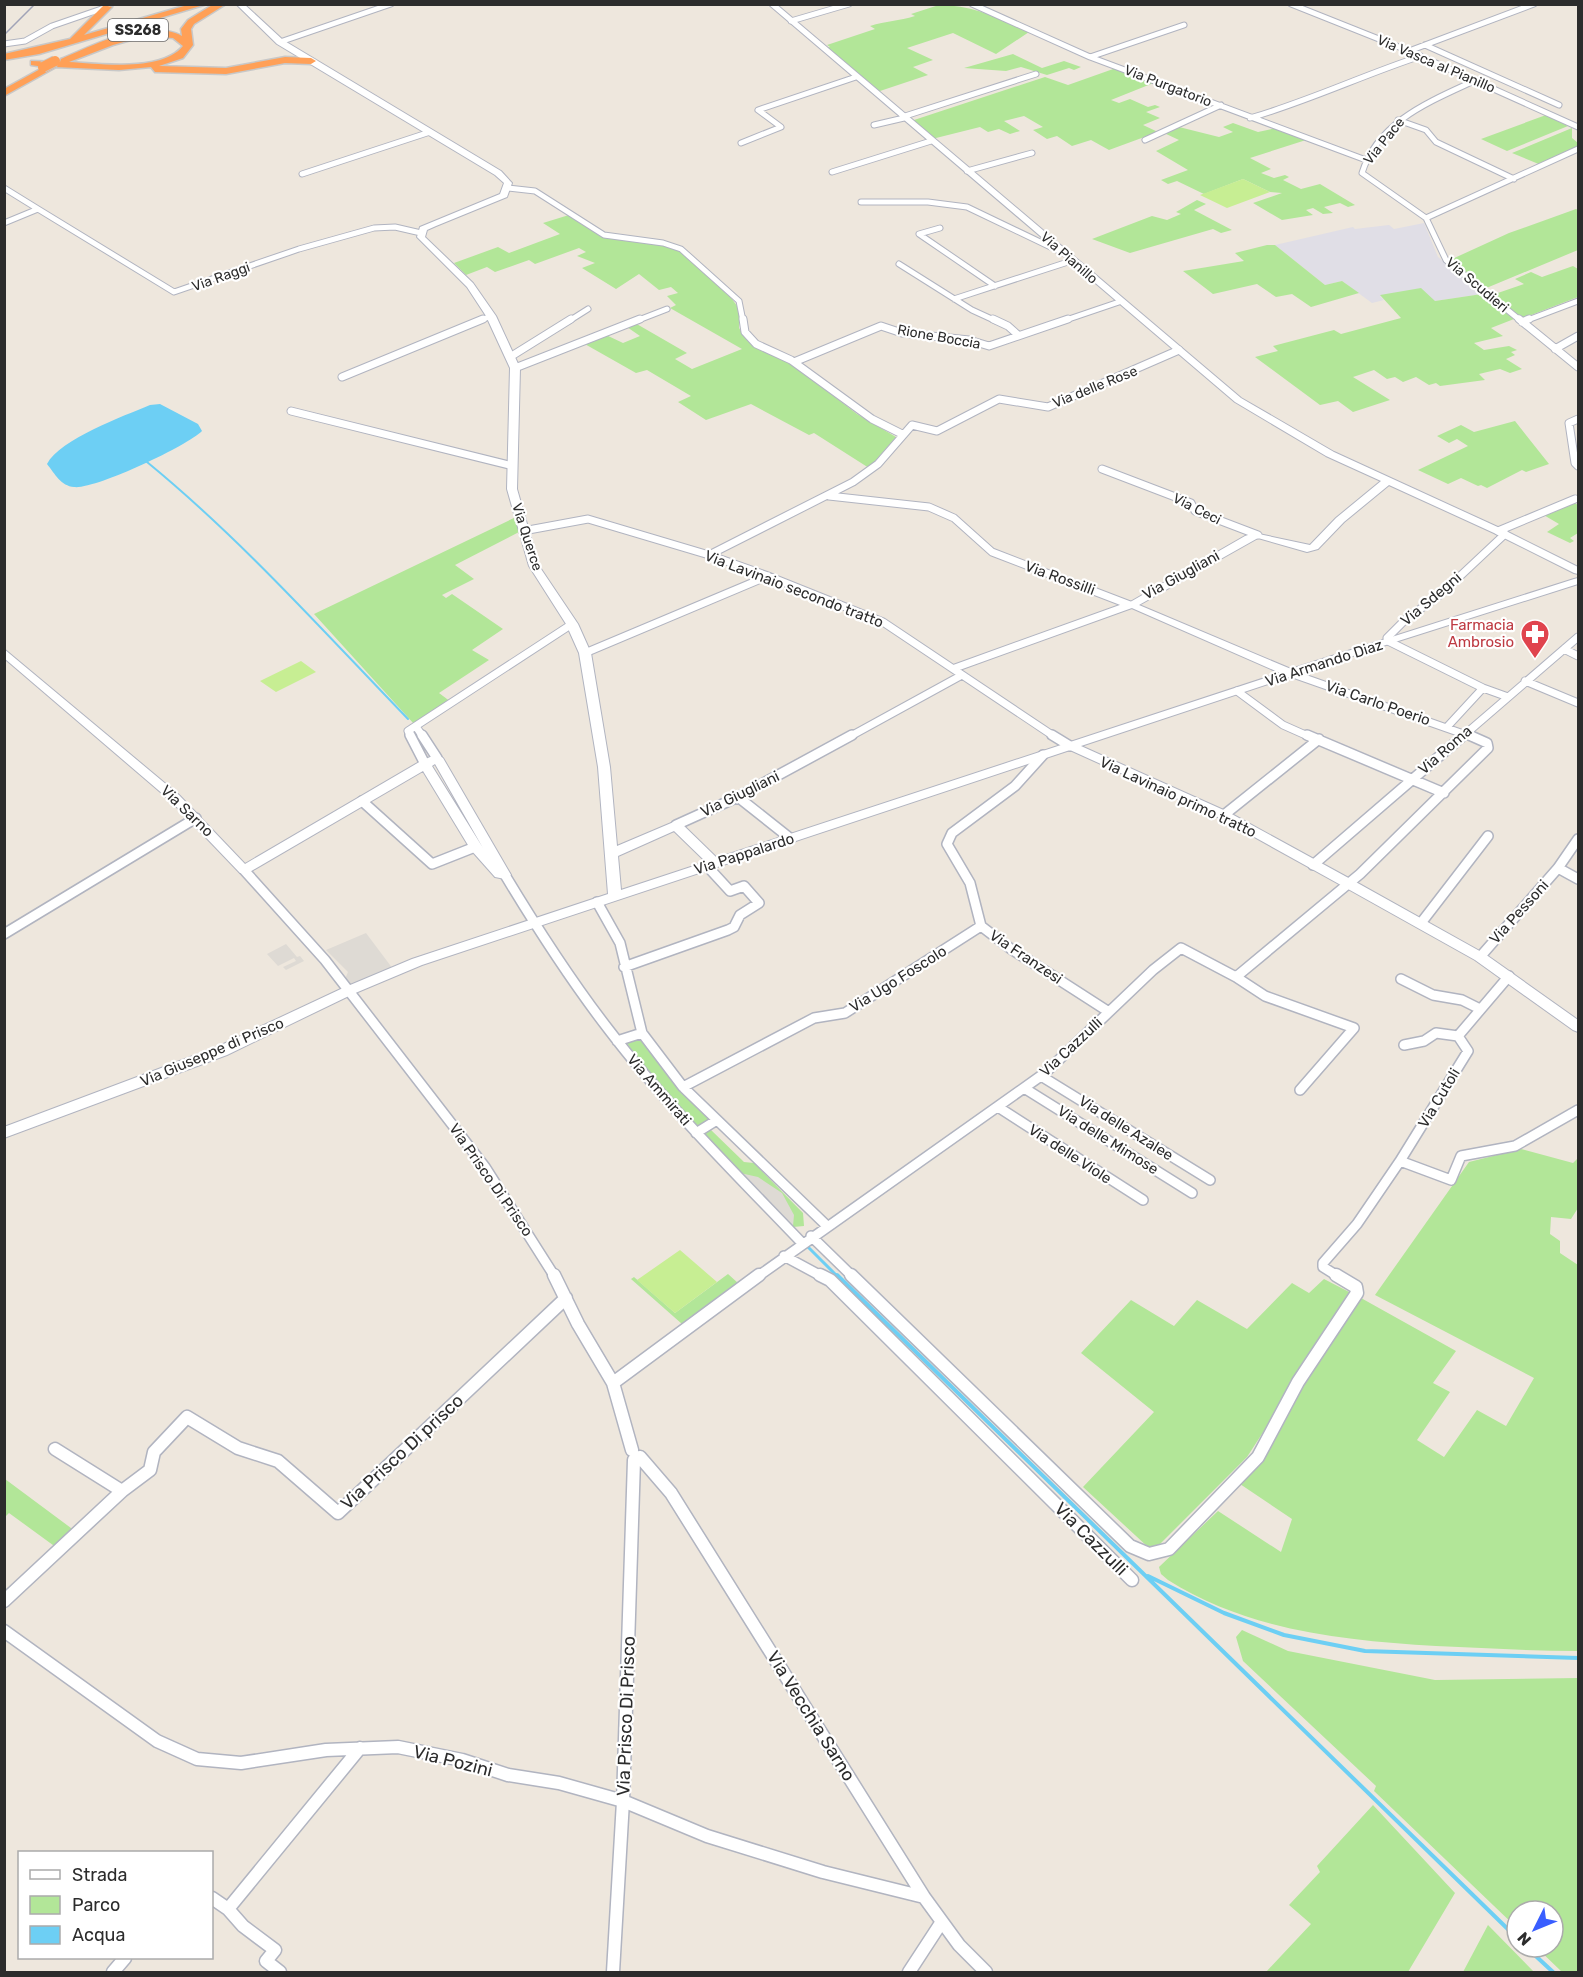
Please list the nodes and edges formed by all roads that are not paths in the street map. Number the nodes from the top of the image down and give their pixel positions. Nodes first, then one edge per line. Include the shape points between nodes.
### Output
1 (205, 4) edge
2 (216, 4) edge
3 (222, 4) edge
4 (239, 4) edge
5 (391, 4) edge
6 (771, 4) edge
7 (849, 4) edge
8 (972, 4) edge
9 (1291, 4) edge
10 (1534, 4) edge
11 (111, 6) edge
12 (96, 13) junction
13 (791, 21) junction
14 (1184, 25) dead end
15 (280, 42) junction
16 (4, 44) edge
17 (188, 45) junction
18 (1425, 45) junction
19 (58, 46) junction
20 (293, 51) junction
21 (1409, 51) junction
22 (1421, 56) junction
23 (4, 57) edge
24 (1090, 57) junction
25 (285, 60) junction
26 (4, 61) edge
27 (312, 61) junction
28 (53, 64) junction
29 (127, 67) junction
30 (1036, 74) dead end
31 (856, 77) junction
32 (1476, 80) junction
33 (4, 91) edge
34 (1221, 105) junction
35 (1559, 105) dead end
36 (903, 117) junction
37 (1250, 118) junction
38 (1398, 120) junction
39 (874, 125) dead end
40 (1578, 127) edge
41 (430, 132) junction
42 (1145, 140) dead end
43 (931, 141) junction
44 (741, 143) dead end
45 (1578, 149) edge
46 (1032, 153) dead end
47 (1366, 160) junction
48 (967, 171) junction
49 (832, 172) dead end
50 (302, 174) dead end
51 (1514, 179) junction
52 (4, 188) edge
53 (508, 188) junction
54 (861, 202) dead end
55 (38, 209) junction
56 (1426, 218) junction
57 (4, 223) edge
58 (940, 228) dead end
59 (421, 233) junction
60 (1063, 253) junction
61 (1071, 261) junction
62 (899, 264) dead end
63 (995, 285) junction
64 (954, 299) junction
65 (1578, 301) edge
66 (1119, 302) junction
67 (588, 309) dead end
68 (667, 309) dead end
69 (491, 316) junction
70 (1522, 322) junction
71 (1018, 335) junction
72 (1578, 336) edge
73 (1555, 349) junction
74 (1179, 350) junction
75 (510, 357) junction
76 (794, 362) junction
77 (1578, 367) edge
78 (515, 368) junction
79 (342, 377) dead end
80 (291, 411) dead end
81 (1578, 419) edge
82 (902, 434) junction
83 (513, 466) junction
84 (1578, 466) edge
85 (1102, 470) dead end
86 (1388, 480) junction
87 (829, 496) junction
88 (1577, 499) edge
89 (523, 531) junction
90 (1502, 533) junction
91 (1258, 535) junction
92 (709, 555) junction
93 (1578, 571) edge
94 (768, 576) junction
95 (1578, 581) edge
96 (1130, 605) junction
97 (572, 624) junction
98 (1578, 638) edge
99 (1388, 641) junction
100 (1564, 649) junction
101 (4, 652) edge
102 (585, 653) junction
103 (1578, 656) edge
104 (958, 672) junction
105 (1293, 674) junction
106 (1525, 681) junction
107 (1483, 688) junction
108 (1237, 691) junction
109 (1508, 697) junction
110 (1578, 703) edge
111 (1447, 727) junction
112 (417, 728) junction
113 (1464, 733) junction
114 (1319, 739) junction
115 (1070, 746) junction
116 (1043, 755) junction
117 (431, 761) junction
118 (1411, 779) junction
119 (1444, 793) junction
120 (738, 797) junction
121 (363, 801) junction
122 (1224, 815) junction
123 (195, 818) junction
124 (676, 825) junction
125 (1488, 836) dead end
126 (791, 839) junction
127 (1578, 839) edge
128 (475, 847) junction
129 (611, 854) junction
130 (711, 865) junction
131 (1313, 865) junction
132 (1558, 868) junction
133 (244, 870) junction
134 (505, 874) junction
135 (1578, 879) edge
136 (1348, 884) junction
137 (615, 896) junction
138 (597, 902) junction
139 (534, 922) junction
140 (1421, 923) junction
141 (981, 926) junction
142 (4, 934) edge
143 (1480, 957) junction
144 (417, 962) joint
145 (624, 967) junction
146 (1509, 976) junction
147 (1236, 977) junction
148 (1401, 979) dead end
149 (348, 991) junction
150 (1480, 1009) junction
151 (1109, 1011) junction
152 (1578, 1027) edge
153 (642, 1034) junction
154 (1458, 1036) junction
155 (618, 1041) junction
156 (1404, 1045) dead end
157 (1041, 1076) junction
158 (683, 1087) junction
159 (1024, 1088) junction
160 (1300, 1090) dead end
161 (998, 1107) junction
162 (1578, 1110) edge
163 (717, 1120) junction
164 (4, 1133) edge
165 (696, 1133) junction
166 (1400, 1161) junction
167 (1210, 1180) dead end
168 (1192, 1193) dead end
169 (1143, 1200) dead end
170 (826, 1225) junction
171 (807, 1239) junction
172 (784, 1256) junction
173 (1323, 1263) joint
174 (566, 1298) junction
175 (613, 1383) junction
176 (55, 1449) dead end
177 (635, 1455) junction
178 (122, 1491) junction
179 (1132, 1581) dead end
180 (4, 1601) edge
181 (4, 1631) edge
182 (360, 1748) junction
183 (623, 1801) junction
184 (924, 1897) junction
185 (213, 1899) edge
186 (228, 1909) junction
187 (941, 1923) junction
188 (124, 1959) edge
189 (113, 1972) edge
190 (280, 1972) edge
191 (613, 1972) edge
192 (909, 1972) edge
193 (986, 1972) edge

1 - 19 highway
1 - 28 highway, SS268 via 126,31
2 - 28 highway, SS268
3 - 17 highway via 190,22 186,33
4 - 15 street
5 - 15 street
6 - 13 street, Via Pianillo
7 - 13 street
8 - 24 street, Via Purgatorio
9 - 21 street, Via Vasca al Pianillo
10 - 18 street
11 - 12 highway
12 - 16 street via 52,26 25,41
12 - 19 highway via 79,37
13 - 31 street, Via Pianillo
14 - 24 street
15 - 20 street
17 - 28 highway via 171,35 143,34
17 - 29 highway via 185,52 170,60
18 - 21 street
18 - 35 street
19 - 23 highway
20 - 25 highway
20 - 27 street
21 - 22 street, Via Vasca al Pianillo
22 - 32 street, Via Vasca al Pianillo
22 - 37 street via 1365,74 1299,104
24 - 34 street, Via Purgatorio
25 - 27 highway
25 - 29 highway via 225,71
26 - 29 highway
27 - 41 street
28 - 33 highway, SS268
30 - 36 street
31 - 36 street, Via Pianillo
31 - 44 street via 758,110 781,127
32 - 38 street, Via Pace
32 - 40 street, Via Vasca al Pianillo
34 - 37 street, Via Purgatorio
34 - 42 street
36 - 39 street
36 - 43 street, Via Pianillo
37 - 47 street, Via Purgatorio
38 - 47 street, Via Pace
38 - 51 street via 1426,130 1436,142
41 - 50 street
41 - 53 street via 498,173 506,179
43 - 48 street, Via Pianillo
43 - 49 street
45 - 51 street
46 - 48 street
47 - 56 street, Via Pace via 1362,173
48 - 60 street, Via Pianillo
51 - 56 street
52 - 55 street, Via Raggi
53 - 59 street via 495,200 433,224
53 - 76 street via 535,191 604,235 681,249 739,301 745,312 744,331 750,339
54 - 60 street via 968,207
55 - 57 street
55 - 59 street, Via Raggi via 174,292 374,228 395,227
56 - 70 street, Via Scudieri via 1435,244 1446,260
58 - 63 street via 920,234
59 - 69 street, Via Querce via 423,241 470,285
60 - 61 street, Via Pianillo
61 - 63 street
61 - 66 street, Via Pianillo
62 - 64 street
63 - 64 street
64 - 71 street
65 - 70 street
66 - 71 street, Rione Boccia
66 - 74 street, Via Pianillo
67 - 75 street
68 - 78 street
69 - 75 street, Via Querce
69 - 79 street
70 - 73 street, Via Scudieri
71 - 76 street, Rione Boccia via 989,346 902,333 881,326
72 - 73 street
73 - 77 street, Via Scudieri
74 - 82 street, Via delle Rose via 1048,407 999,399 937,430 912,425
74 - 86 street, Via Pianillo via 1264,417 1330,454
75 - 78 street, Via Querce
76 - 82 street via 860,413
78 - 83 street, Via Querce
80 - 83 street
81 - 84 street via 1569,423
82 - 87 street via 876,467
83 - 89 street, Via Querce via 512,489
85 - 91 street, Via Ceci via 1191,503 1195,511
86 - 90 street, Via Pianillo
86 - 91 street via 1314,547 1300,548
87 - 92 street
87 - 96 street, Via Rossilli via 929,507 954,518 992,552
88 - 90 street, Via Sdegni
89 - 92 street, Via Lavinaio secondo tratto via 588,519
89 - 97 street, Via Querce via 534,566
90 - 93 street, Via Pianillo
90 - 99 street, Via Sdegni via 1442,594 1391,632
91 - 96 street, Via Giugliani
92 - 94 street, Via Lavinaio secondo tratto
94 - 102 street
94 - 104 street, Via Lavinaio secondo tratto via 883,622
95 - 99 street, Via Armando Diaz
96 - 104 street, Via Giugliani via 1010,646
96 - 105 street, Via Rossilli
97 - 102 street, Via Querce
97 - 112 street
98 - 100 street, Via Roma
99 - 105 street, Via Armando Diaz
99 - 107 street
100 - 103 street
100 - 106 street, Via Roma
101 - 123 street, Via Sarno
102 - 129 street, Via Querce via 604,767
104 - 115 street, Via Lavinaio secondo tratto
104 - 120 street, Via Giugliani
105 - 108 street, Via Armando Diaz
105 - 111 street, Via Carlo Poerio
106 - 109 street, Via Roma
106 - 110 street
107 - 109 street
107 - 111 street
108 - 114 street via 1270,717
108 - 115 street, Via Armando Diaz
109 - 113 street, Via Roma
111 - 113 street, Via Carlo Poerio
112 - 117 street
112 - 117 street via 408,734
113 - 118 street, Via Roma
113 - 119 street, Via Carlo Poerio via 1487,743 1488,748
114 - 118 street
114 - 122 street
115 - 116 street, Via Pappalardo
115 - 122 street, Via Lavinaio primo tratto
116 - 126 street, Via Pappalardo
116 - 141 street, Via Franzesi via 1016,784 952,833 947,844 980,904
117 - 121 street
117 - 128 street
117 - 134 street
118 - 119 street
118 - 131 street, Via Roma
119 - 136 street
120 - 124 street, Via Giugliani
120 - 126 street
121 - 128 street via 432,864
121 - 133 street
122 - 131 street, Via Lavinaio primo tratto
123 - 133 street, Via Sarno
123 - 142 street
124 - 129 street, Via Giugliani
124 - 130 street
125 - 140 street
126 - 130 street, Via Pappalardo
127 - 132 street, Via Pessoni
128 - 134 street via 495,871
129 - 137 street, Via Querce
130 - 137 street, Via Pappalardo
130 - 145 street via 730,891 744,886 759,903 740,915 728,930
131 - 136 street, Via Lavinaio primo tratto
132 - 135 street
132 - 143 street, Via Pessoni
133 - 149 street, Via Sarno
134 - 139 street, Via Ammirati
136 - 140 street, Via Lavinaio primo tratto
136 - 147 street
137 - 138 street, Via Pappalardo
138 - 139 street, Via Pappalardo
138 - 145 street, Via Ammirati via 620,943
139 - 144 street, Via Pappalardo
139 - 155 street, Via Ammirati
140 - 143 street, Via Lavinaio primo tratto
141 - 151 street, Via Franzesi via 1011,950
141 - 158 street, Via Ugo Foscolo via 845,1012 814,1018
143 - 146 street, Via Lavinaio primo tratto
144 - 149 street, Via Giuseppe di Prisco
145 - 153 street, Via Ammirati
146 - 150 street
146 - 152 street, Via Lavinaio primo tratto
147 - 151 street, Via Cazzulli via 1181,948
147 - 160 street via 1264,996 1354,1028
148 - 150 street via 1433,995 1462,1000
149 - 164 street, Via Giuseppe di Prisco via 222,1051
149 - 174 street, Via Prisco Di Prisco via 485,1167 550,1266
150 - 154 street
151 - 157 street, Via Cazzulli
153 - 155 street
153 - 158 street, Via Ammirati
154 - 156 street via 1436,1033 1424,1041
154 - 166 street, Via Cutoli via 1468,1051
155 - 165 street, Via Ammirati
157 - 159 street, Via Cazzulli
157 - 167 street, Via delle Azalee
158 - 163 street, Via Ammirati
159 - 161 street, Via Cazzulli
159 - 168 street, Via delle Mimose
161 - 169 street, Via delle Viole
161 - 170 street, Via Cazzulli
162 - 166 street via 1515,1146 1461,1156 1451,1180
163 - 165 street
163 - 170 street, Via Ammirati
165 - 171 street, Via Ammirati
166 - 173 street, Via Cutoli via 1357,1224
170 - 171 street, Via Cazzulli
171 - 172 street, Via Cazzulli
171 - 173 street, Via Ammirati via 1130,1546 1145,1555 1158,1555 1169,1549 1258,1457 1298,1382 1357,1293 1356,1287 1327,1272
172 - 175 street, Via Cazzulli
172 - 179 street, Via Cazzulli via 830,1280
174 - 175 street, Via Prisco Di Prisco
174 - 178 street, Via Prisco Di prisco via 338,1513 278,1461 238,1448 187,1418 154,1452 150,1470
175 - 177 street, Via Prisco Di Prisco
176 - 178 street
177 - 183 street, Via Prisco Di Prisco
177 - 184 street, Via Vecchia Sarno via 671,1493
178 - 180 street
181 - 182 street, Via Pozini via 157,1741 197,1759 241,1763
182 - 183 street, Via Pozini via 409,1749
182 - 186 street
183 - 184 street, Via Pozini via 707,1836 823,1872
183 - 191 street, Via Prisco Di Prisco
184 - 187 street, Via Vecchia Sarno
185 - 186 street
186 - 190 street via 275,1950 266,1961
187 - 192 street
187 - 193 street, Via Vecchia Sarno
188 - 189 street

